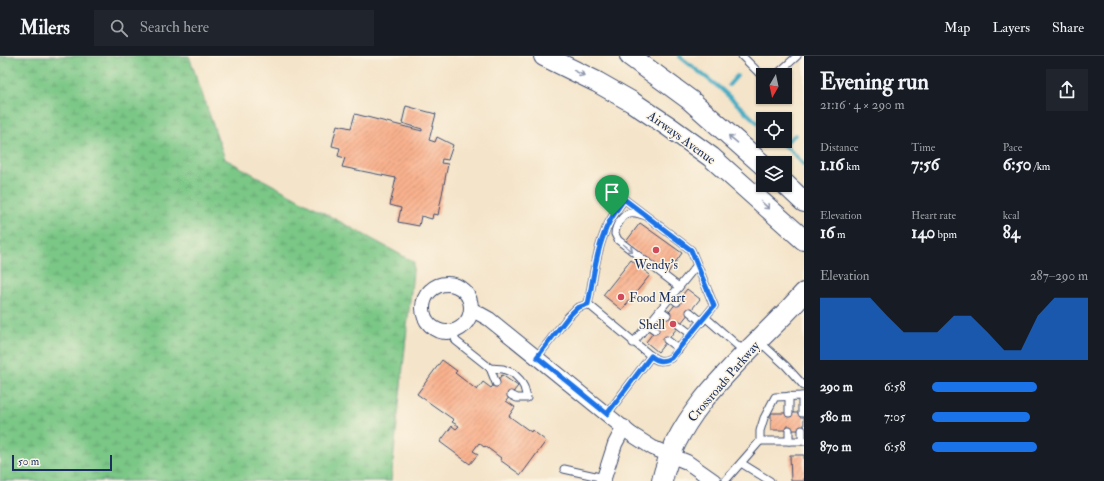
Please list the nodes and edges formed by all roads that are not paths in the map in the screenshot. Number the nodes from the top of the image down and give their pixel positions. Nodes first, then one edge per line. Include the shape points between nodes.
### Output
1 (544, 56) edge
2 (630, 56) edge
3 (742, 56) edge
4 (797, 56) edge
5 (784, 68) edge
6 (756, 70) edge
7 (756, 159) edge
8 (649, 217) junction
9 (802, 242) edge
10 (697, 265) junction
11 (804, 280) edge
12 (679, 287) junction
13 (671, 297) junction
14 (802, 299) edge
15 (677, 302) dead end
16 (588, 304) junction
17 (471, 309) junction
18 (660, 310) junction
19 (690, 312) dead end
20 (667, 315) dead end
21 (704, 319) junction
22 (648, 325) junction
23 (679, 325) dead end
24 (655, 330) dead end
25 (452, 331) junction
26 (691, 334) junction
27 (667, 340) dead end
28 (633, 343) junction
29 (752, 346) junction
30 (679, 349) junction
31 (651, 356) junction
32 (537, 357) junction
33 (490, 368) junction
34 (496, 383) dead end
35 (804, 386) edge
36 (511, 395) dead end
37 (789, 396) junction
38 (803, 396) edge
39 (789, 413) dead end
40 (802, 413) dead end
41 (607, 414) junction
42 (624, 428) junction
43 (789, 430) dead end
44 (802, 430) dead end
45 (760, 441) junction
46 (789, 441) junction
47 (803, 441) edge
48 (670, 455) junction
49 (740, 463) junction
50 (564, 469) dead end
51 (603, 480) edge
52 (662, 481) edge
53 (714, 481) edge
54 (725, 481) edge
55 (770, 481) edge

1 -> 9 main road, Airways Avenue via 597,82 668,126 711,157
7 -> 2 main road via 690,100
3 - 6 lane
4 - 5 lane
8 - 10 lane via 691,250
8 -> 12 lane via 636,213 624,215 616,226 615,233 618,240
8 - 16 lane via 624,199 612,216 604,233
10 - 12 lane
10 - 21 lane via 714,306
11 - 14 main road
12 - 13 lane
13 - 15 lane
13 - 18 lane
14 - 29 main road, Crossroads Parkway
16 - 28 lane
16 - 32 lane via 577,308 568,317
17 - 25 street via 463,326
17 - 25 street via 470,300 459,287 445,284 430,290 422,308 424,316 434,329 442,332
17 - 32 street via 489,319
18 - 20 lane
18 - 22 lane
19 - 21 lane
21 - 26 lane
21 - 29 lane
22 - 24 lane
22 - 28 lane
23 - 26 lane
25 - 33 lane via 456,341
26 - 30 lane
27 - 30 lane
28 - 31 lane
29 - 35 lane via 786,366
29 - 48 main road, Crossroads Parkway via 687,421
30 - 31 lane via 664,362
31 - 41 lane
32 - 41 street
33 - 34 lane
33 - 36 lane via 503,369 513,373 520,380 527,398
37 - 38 lane
37 - 39 lane
37 - 45 lane via 775,397 764,418
38 - 40 lane
41 - 42 street
42 - 48 street via 653,448
42 - 51 street via 615,444
43 - 46 lane
44 - 47 lane
45 - 46 lane
45 - 49 lane
46 - 47 lane
48 - 52 main road, Crossroads Parkway
48 - 53 street via 687,462
49 - 54 lane
49 - 55 lane
50 - 51 lane

